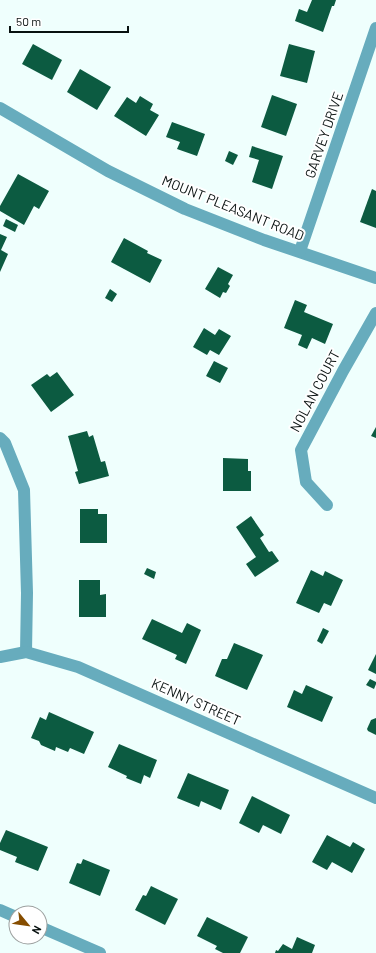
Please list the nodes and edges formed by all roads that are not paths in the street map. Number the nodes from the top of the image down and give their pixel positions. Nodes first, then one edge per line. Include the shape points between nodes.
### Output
1 (376, 28) edge
2 (0, 108) edge
3 (300, 252) junction
4 (376, 278) edge
5 (376, 313) edge
6 (0, 438) edge
7 (327, 505) dead end
8 (26, 652) junction
9 (0, 657) edge
10 (376, 798) edge
11 (48, 930) edge
12 (100, 953) edge

1 - 3 street, GARVEY DRIVE
2 - 3 street, MOUNT PLEASANT ROAD via 108,171 185,209
3 - 4 street, MOUNT PLEASANT ROAD
5 - 7 street, NOLAN COURT via 301,450 306,482
6 - 8 street via 5,443 24,490
8 - 9 street, KENNY STREET
8 - 10 street, KENNY STREET via 78,667
11 - 12 street

